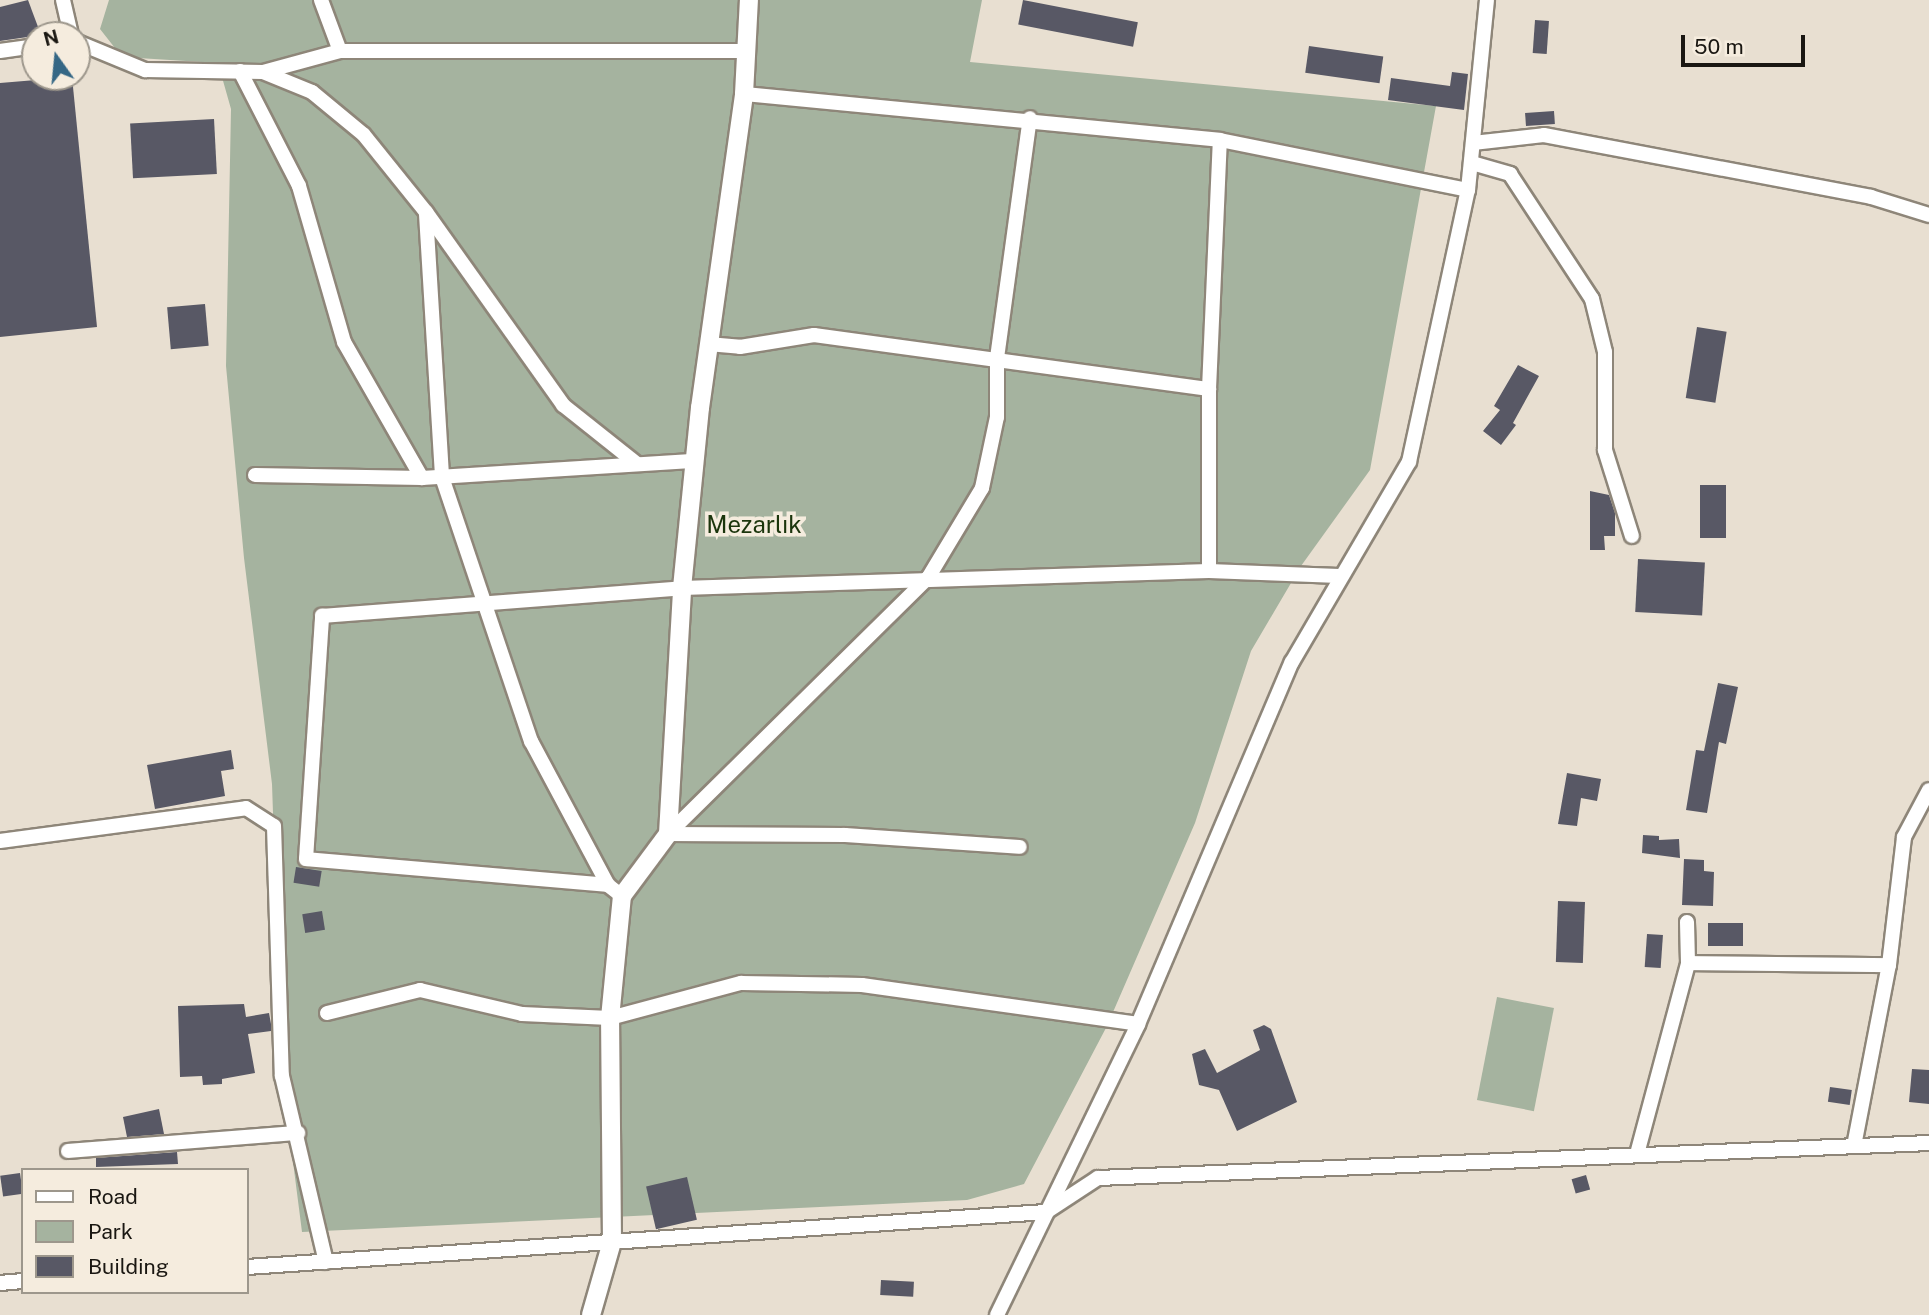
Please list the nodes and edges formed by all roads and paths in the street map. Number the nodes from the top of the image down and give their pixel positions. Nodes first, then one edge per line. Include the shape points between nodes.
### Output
1 (63, 0) edge
2 (321, 0) edge
3 (748, 0) edge
4 (1487, 0) edge
5 (68, 21) edge
6 (21, 48) edge
7 (91, 49) edge
8 (0, 51) edge
9 (340, 51) junction
10 (744, 51) junction
11 (240, 71) junction
12 (263, 72) junction
13 (744, 94) junction
14 (1030, 118) junction
15 (1220, 140) junction
16 (1473, 143) junction
17 (1472, 163) junction
18 (1468, 190) junction
19 (426, 212) junction
20 (1929, 215) edge
21 (708, 344) junction
22 (997, 358) junction
23 (1209, 389) junction
24 (695, 461) junction
25 (636, 463) junction
26 (254, 475) dead end
27 (442, 477) junction
28 (422, 478) junction
29 (1632, 536) dead end
30 (1209, 570) junction
31 (1339, 576) junction
32 (928, 578) junction
33 (681, 588) junction
34 (484, 606) junction
35 (1929, 790) edge
36 (668, 834) junction
37 (0, 841) edge
38 (1020, 847) dead end
39 (615, 890) junction
40 (1686, 922) dead end
41 (1688, 963) junction
42 (1889, 965) junction
43 (327, 1013) dead end
44 (610, 1018) junction
45 (1138, 1024) junction
46 (298, 1133) junction
47 (1929, 1143) edge
48 (1854, 1146) junction
49 (68, 1151) dead end
50 (1637, 1154) junction
51 (1046, 1212) junction
52 (612, 1242) junction
53 (326, 1262) junction
54 (248, 1267) edge
55 (21, 1281) edge
56 (0, 1283) edge
57 (591, 1315) edge
58 (997, 1315) edge

1 - 5 street
2 - 9 street
3 - 10 street
4 - 16 street
6 - 8 street
7 - 11 street via 145,70
9 - 10 street
9 - 12 street
10 - 13 street
11 - 12 street
11 - 28 street via 299,186 344,342
12 - 19 street via 312,92 364,135
13 - 14 street
13 - 21 street
14 - 15 street
14 - 22 street
15 - 18 street
15 - 23 street
16 - 17 street
16 - 20 street via 1544,135 1871,197
17 - 18 street
17 - 29 street via 1510,174 1592,299 1605,352 1605,450
18 - 31 street via 1409,462
19 - 25 street via 563,405
19 - 27 street
21 - 22 street via 740,347 814,335
21 - 24 street
22 - 23 street
22 - 32 street via 997,416 982,488
23 - 30 street
24 - 25 street
24 - 33 street
25 - 27 street
26 - 28 street
27 - 28 street
27 - 34 street
30 - 31 street
30 - 32 street
31 - 45 street via 1292,662
32 - 33 street
32 - 36 street
33 - 34 street
33 - 36 street
34 - 39 street via 531,741
34 - 39 street via 322,616 306,859
35 - 42 street via 1904,837
36 - 38 street via 845,835
36 - 39 street
37 - 46 street via 246,808 274,826 282,1076
39 - 44 street
40 - 41 street
41 - 42 street
41 - 50 street
42 - 48 street
43 - 44 street via 420,990 522,1014
44 - 45 street via 741,983 862,985
44 - 52 street
45 - 51 street
46 - 49 street
46 - 53 street
47 - 48 street
48 - 50 street
50 - 51 street via 1098,1178
51 - 52 street
51 - 58 street
52 - 53 street
52 - 57 street
53 - 54 street
55 - 56 street

